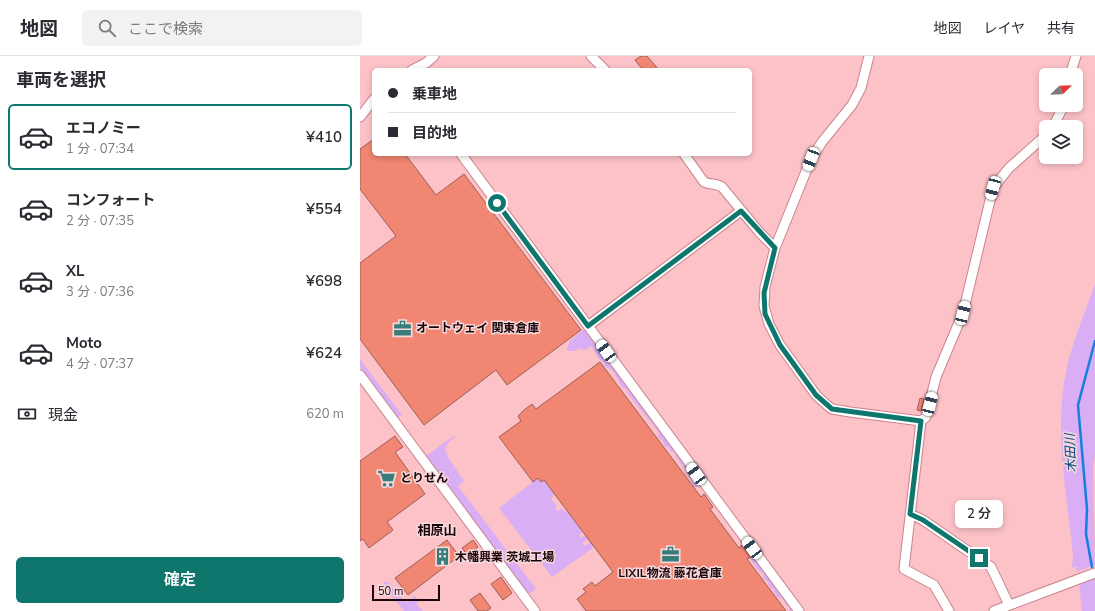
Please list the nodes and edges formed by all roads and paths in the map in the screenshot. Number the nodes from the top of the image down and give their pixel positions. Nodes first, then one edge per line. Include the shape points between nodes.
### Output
1 (434, 56) edge
2 (591, 56) edge
3 (869, 56) edge
4 (1076, 56) edge
5 (416, 68) edge
6 (603, 68) edge
7 (1072, 68) edge
8 (372, 102) edge
9 (360, 117) edge
10 (1039, 141) edge
11 (462, 156) edge
12 (685, 156) edge
13 (741, 211) junction
14 (775, 248) junction
15 (588, 326) junction
16 (360, 375) edge
17 (921, 421) junction
18 (910, 514) junction
19 (1095, 573) edge
20 (1009, 605) junction
21 (535, 611) edge
22 (799, 611) edge
23 (949, 611) edge
24 (994, 611) edge

1 - 5 street
2 - 6 street
3 - 14 street via 861,88 852,105 811,159
4 - 7 street
8 - 9 street
10 - 17 street via 1009,168 993,188 963,313 936,377 926,417
11 - 15 street
12 - 13 street via 704,182 722,187
13 - 14 street
13 - 15 street
14 - 17 street via 764,293 765,314 780,345 816,395 832,409
15 - 22 street
16 - 21 street
17 - 18 street
18 - 20 street via 923,520 991,568
18 - 23 street via 904,569 934,585
19 - 20 street
20 - 24 street

